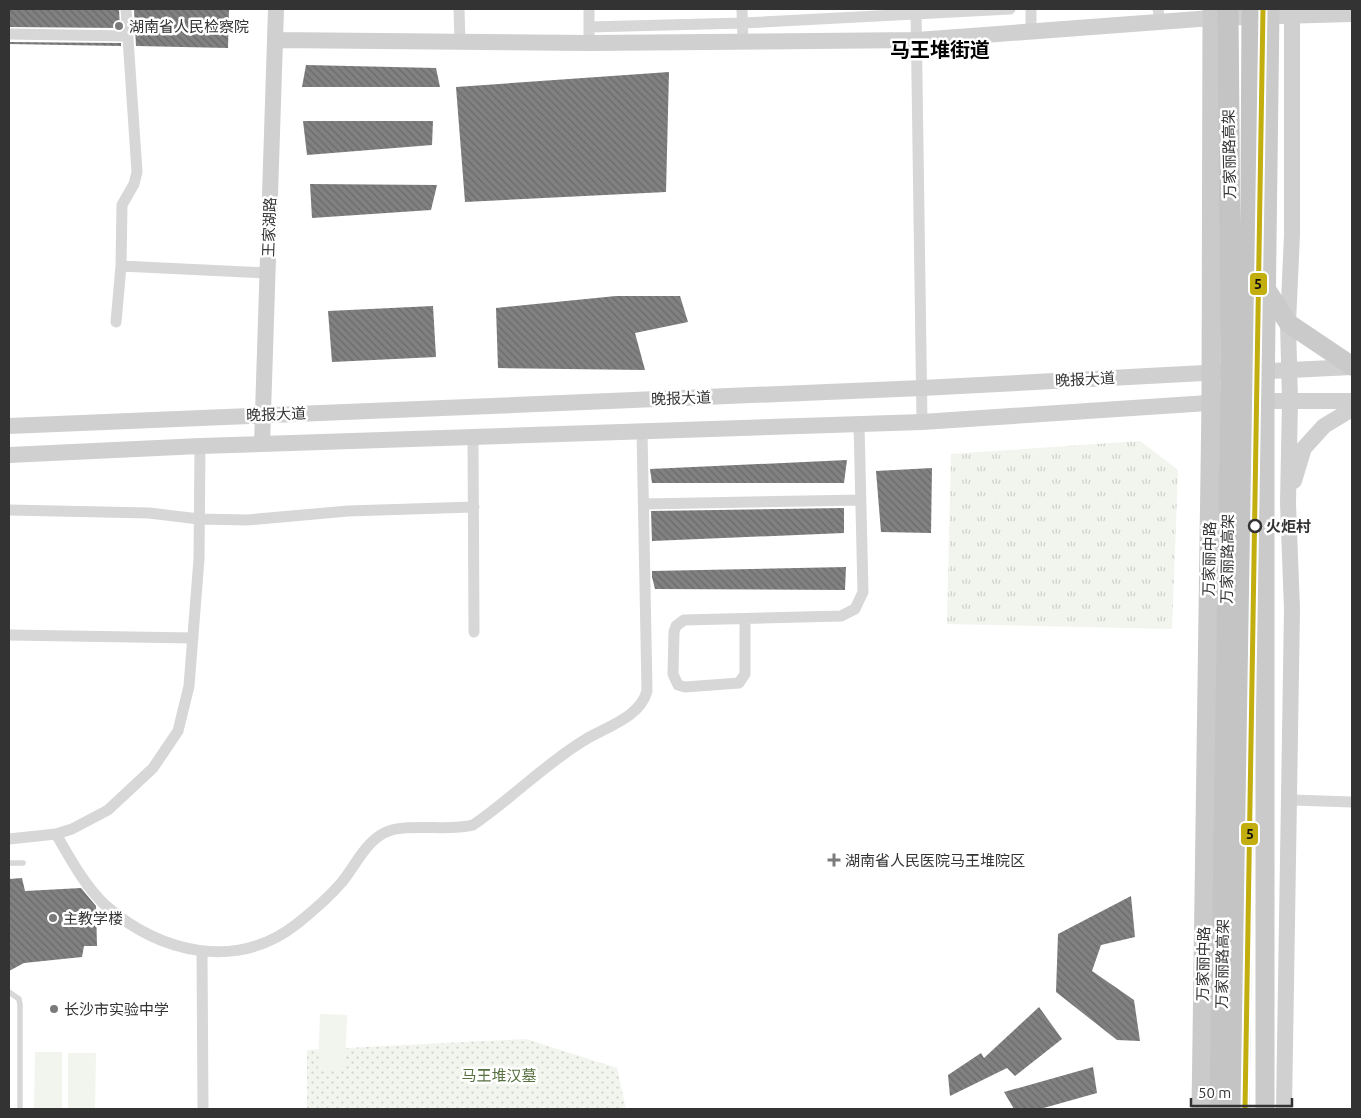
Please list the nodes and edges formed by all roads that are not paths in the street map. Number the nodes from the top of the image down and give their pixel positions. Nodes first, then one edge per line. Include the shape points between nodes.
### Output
1 (126, 9) edge
2 (276, 9) edge
3 (460, 9) edge
4 (589, 9) edge
5 (742, 9) edge
6 (1010, 9) edge
7 (1031, 9) edge
8 (1264, 11) edge
9 (916, 12) edge
10 (1217, 12) edge
11 (1292, 12) edge
12 (1352, 14) edge
13 (1159, 15) edge
14 (743, 23) junction
15 (1031, 32) junction
16 (9, 34) edge
17 (590, 35) junction
18 (126, 36) junction
19 (276, 40) junction
20 (917, 40) junction
21 (460, 42) junction
22 (743, 43) junction
23 (121, 266) junction
24 (267, 273) junction
25 (1266, 290) junction
26 (116, 322) dead end
27 (1288, 323) junction
28 (1352, 367) edge
29 (1289, 370) junction
30 (1266, 371) junction
31 (1210, 372) junction
32 (922, 388) junction
33 (1265, 401) junction
34 (1290, 401) junction
35 (1352, 401) edge
36 (1211, 402) junction
37 (1352, 409) edge
38 (262, 415) junction
39 (922, 422) junction
40 (859, 424) junction
41 (9, 426) edge
42 (642, 431) junction
43 (474, 437) junction
44 (262, 444) junction
45 (200, 446) junction
46 (9, 455) edge
47 (861, 500) junction
48 (1288, 503) junction
49 (644, 504) junction
50 (474, 507) junction
51 (9, 510) edge
52 (199, 519) junction
53 (745, 619) junction
54 (474, 632) dead end
55 (9, 635) edge
56 (192, 638) junction
57 (1292, 800) dead end
58 (1352, 802) edge
59 (56, 834) junction
60 (9, 839) edge
61 (9, 863) edge
62 (23, 863) dead end
63 (202, 952) junction
64 (9, 992) edge
65 (20, 1109) edge
66 (203, 1109) edge
67 (1201, 1109) edge
68 (1220, 1109) edge
69 (1239, 1109) edge
70 (1265, 1109) edge
71 (1284, 1109) edge

1 - 18 street
2 - 19 main road, 王家湖路
3 - 21 street
4 - 17 street
5 - 14 street
6 - 9 street
7 - 15 street
8 - 10 main road
8 - 11 main road
8 - 25 main road
8 - 69 highway, 万家丽路高架, bridge via 1250,370
9 - 14 street
9 - 20 street
10 - 13 main road
10 - 31 main road, 万家丽中路
10 - 68 highway, 万家丽路高架, bridge via 1231,370
11 - 12 main road
11 - 27 main road via 1292,235
13 - 15 main road
14 - 17 street
14 - 22 street
15 - 20 main road
16 - 18 street
17 - 21 main road
17 - 22 main road
18 - 23 street via 137,172 122,205
19 - 21 main road
19 - 24 main road, 王家湖路
20 - 22 main road
20 - 32 street
23 - 24 street
23 - 26 street
24 - 38 main road, 王家湖路
25 - 27 main road
25 - 30 main road
27 - 28 main road
27 - 29 main road
28 - 29 main road, 晚报大道
29 - 30 main road, 晚报大道
29 - 34 main road
30 - 31 main road, 晚报大道
30 - 33 main road
31 - 32 main road, 晚报大道
31 - 36 main road, 万家丽中路
32 - 38 main road, 晚报大道
32 - 39 street
33 - 34 main road, 晚报大道
33 - 36 main road, 晚报大道
33 - 70 main road
34 - 35 main road, 晚报大道
34 - 48 main road
36 - 39 main road, 晚报大道
36 - 67 main road, 万家丽中路
37 - 48 main road via 1324,426 1304,448
38 - 41 main road, 晚报大道
38 - 44 main road, 王家湖路
39 - 40 main road, 晚报大道
40 - 42 main road, 晚报大道
40 - 47 street
42 - 43 main road, 晚报大道
42 - 49 street
43 - 44 main road, 晚报大道
43 - 50 street
44 - 45 main road, 晚报大道
45 - 46 main road, 晚报大道
45 - 52 street
47 - 49 street
47 - 53 street via 863,592 855,609 841,616
48 - 71 main road via 1292,609
49 - 63 street via 647,690 639,707 581,742 474,825 385,832 372,841 341,883 279,936 259,945
50 - 52 street via 348,511 247,520
50 - 54 street
51 - 52 street via 149,514
52 - 56 street
53 - 53 street via 684,620 676,626 673,674 678,685 739,684 744,674
55 - 56 street
56 - 59 street via 189,686 178,731 153,768 108,810
57 - 58 street
59 - 60 street
59 - 63 street via 82,879 105,904 163,943
61 - 62 lane
63 - 66 street
64 - 65 lane via 19,999 20,1006

